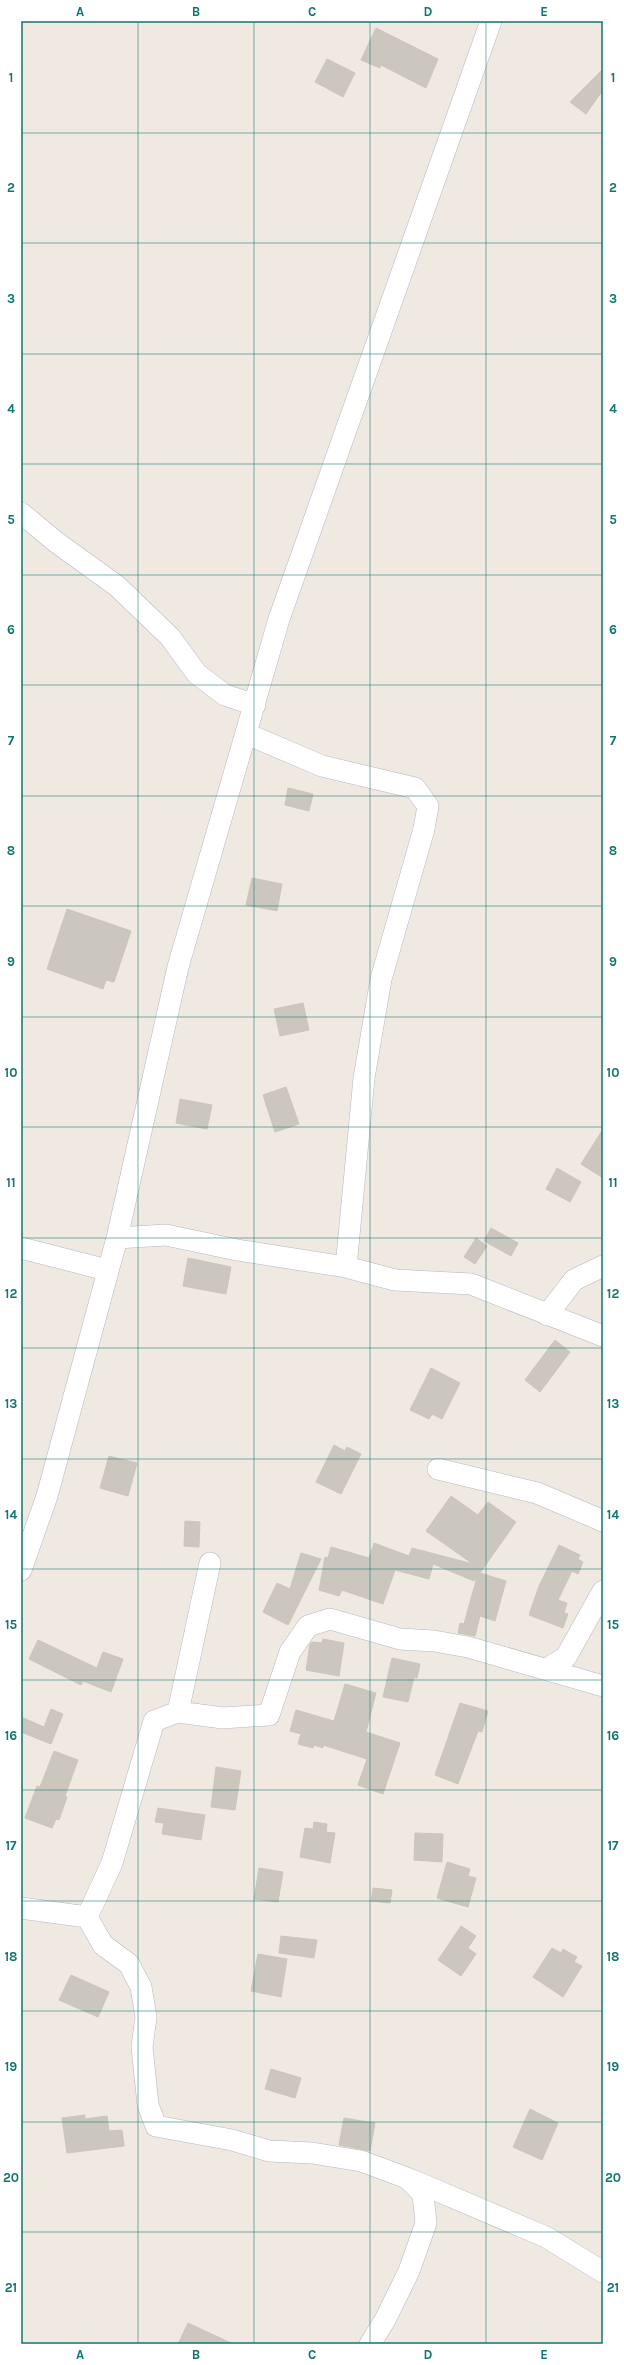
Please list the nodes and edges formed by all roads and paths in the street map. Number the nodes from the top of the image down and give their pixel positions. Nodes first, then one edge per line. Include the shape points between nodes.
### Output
1 (491, 21) edge
2 (21, 513) edge
3 (255, 705) junction
4 (247, 734) junction
5 (117, 1238) junction
6 (21, 1248) edge
7 (346, 1266) junction
8 (603, 1266) edge
9 (107, 1270) junction
10 (547, 1315) junction
11 (603, 1336) edge
12 (438, 1469) dead end
13 (603, 1521) edge
14 (210, 1563) dead end
15 (21, 1570) edge
16 (603, 1590) edge
17 (547, 1669) junction
18 (603, 1686) edge
19 (178, 1712) junction
20 (21, 1908) edge
21 (87, 1917) junction
22 (407, 2178) junction
23 (603, 2272) edge
24 (370, 2344) edge

1 - 3 street via 279,619
2 - 3 street via 116,586 170,637 198,674 225,695
3 - 4 street
4 - 5 street via 178,967
4 - 7 street via 322,766 416,788 428,806 424,829 382,979 365,1070
5 - 7 street via 166,1235 238,1250
5 - 9 street
6 - 9 street
7 - 10 street via 394,1280 471,1284
8 - 10 street via 574,1280
9 - 15 street via 47,1496
10 - 11 street
12 - 13 street via 537,1493
14 - 19 street
16 - 17 street via 566,1657
17 - 18 street
17 - 19 street via 468,1647 400,1639 330,1619 308,1626 290,1652 269,1715 223,1718
19 - 21 street via 154,1721 112,1863
20 - 21 street
21 - 22 street via 103,1945 128,1964 141,1987 146,2017 142,2047 148,2104 156,2126 232,2140 269,2151 312,2153 362,2161
22 - 23 street via 546,2237
22 - 24 street via 423,2194 426,2223 409,2271

